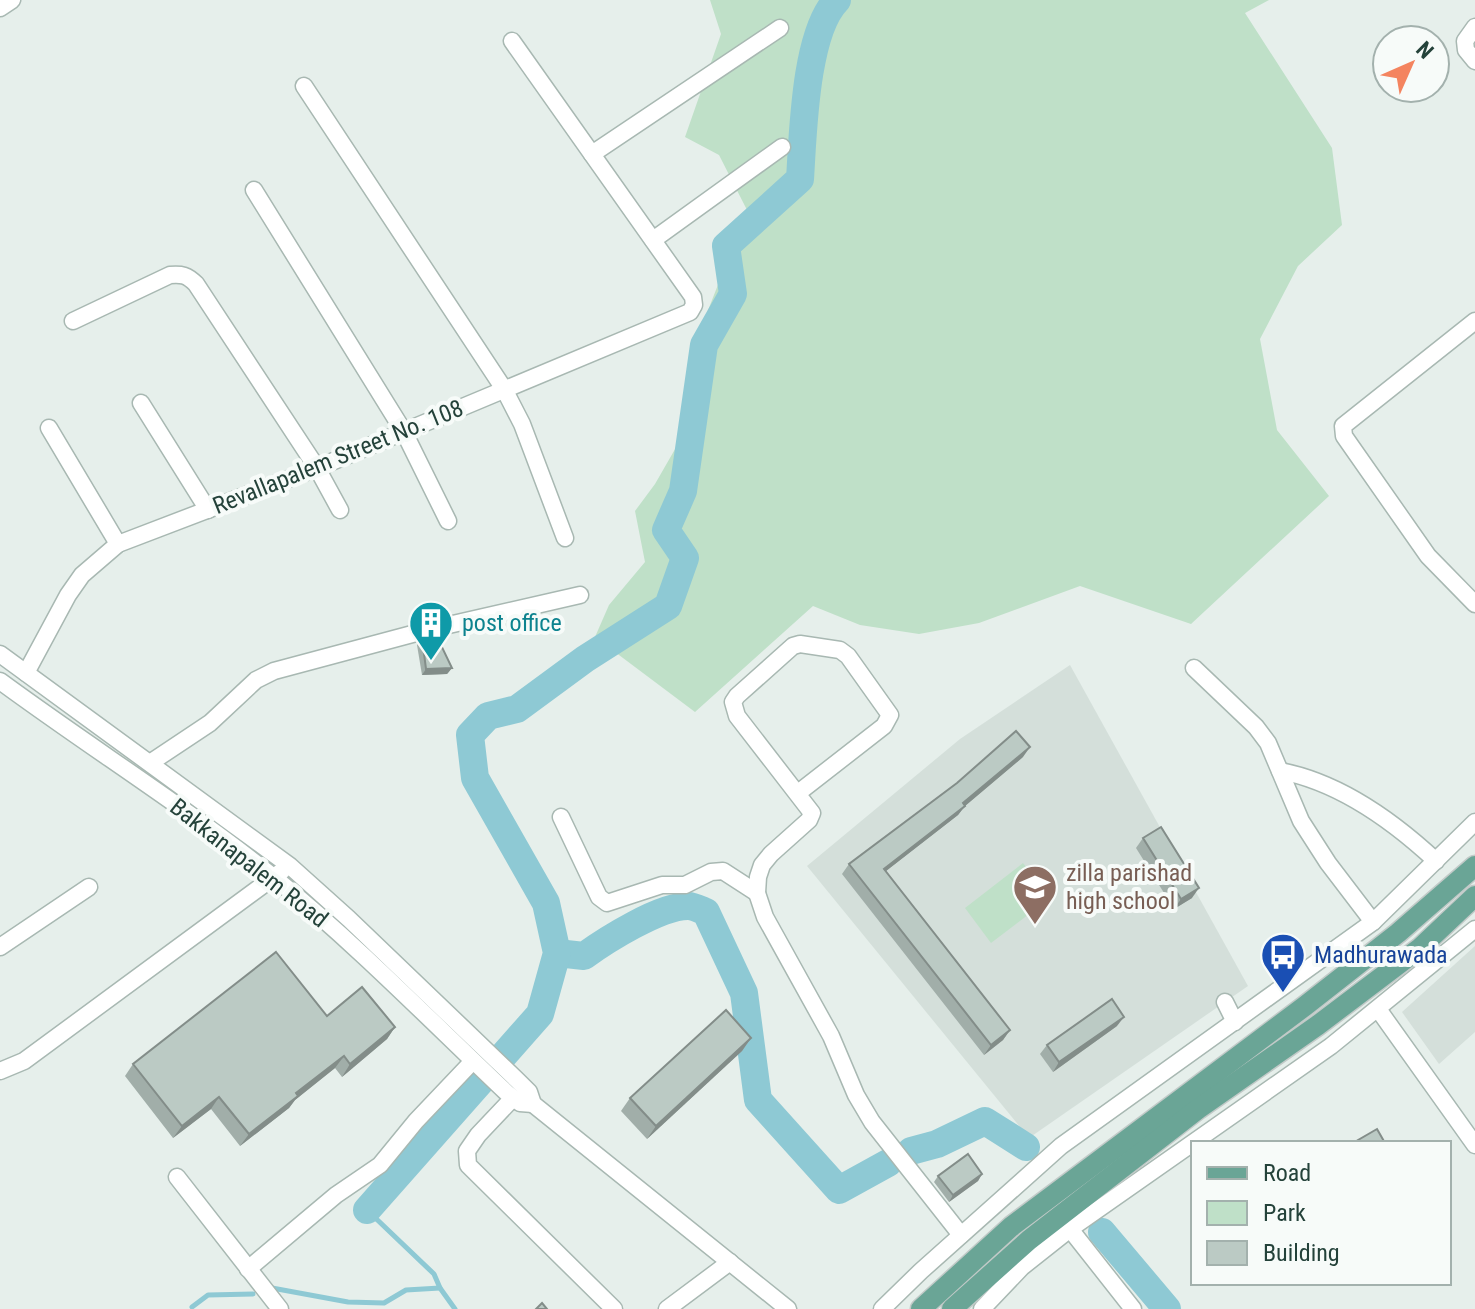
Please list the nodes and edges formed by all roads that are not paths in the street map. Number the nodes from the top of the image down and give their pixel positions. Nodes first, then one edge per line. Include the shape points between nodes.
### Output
1 (12, 0) edge
2 (0, 8) edge
3 (1475, 27) edge
4 (780, 28) dead end
5 (512, 41) dead end
6 (1475, 61) edge
7 (304, 86) dead end
8 (782, 147) dead end
9 (592, 154) junction
10 (254, 190) dead end
11 (653, 240) junction
12 (73, 321) dead end
13 (1475, 321) edge
14 (504, 389) junction
15 (141, 403) dead end
16 (49, 428) dead end
17 (404, 432) junction
18 (317, 468) junction
19 (215, 507) junction
20 (340, 510) dead end
21 (448, 521) dead end
22 (565, 538) dead end
23 (118, 544) junction
24 (580, 595) dead end
25 (1475, 604) edge
26 (0, 654) edge
27 (1194, 668) dead end
28 (26, 673) junction
29 (0, 681) edge
30 (150, 763) junction
31 (1280, 771) junction
32 (798, 793) junction
33 (561, 817) dead end
34 (1475, 822) edge
35 (1436, 861) junction
36 (290, 866) junction
37 (1475, 866) edge
38 (274, 877) junction
39 (89, 887) dead end
40 (757, 893) junction
41 (1475, 896) edge
42 (1373, 922) junction
43 (1475, 929) edge
44 (0, 947) edge
45 (1225, 1002) dead end
46 (1378, 1009) junction
47 (1235, 1022) junction
48 (481, 1061) junction
49 (0, 1071) edge
50 (512, 1090) junction
51 (1193, 1100) junction
52 (1214, 1137) edge
53 (1475, 1145) edge
54 (1191, 1152) edge
55 (177, 1177) dead end
56 (1070, 1229) junction
57 (961, 1235) junction
58 (730, 1262) junction
59 (248, 1269) junction
60 (280, 1309) edge
61 (614, 1309) edge
62 (667, 1309) edge
63 (788, 1309) edge
64 (882, 1309) edge
65 (921, 1309) edge
66 (952, 1309) edge
67 (982, 1309) edge
68 (1133, 1309) edge

1 - 2 street
3 - 6 street via 1465,41
4 - 9 street
5 - 9 street
7 - 14 street
8 - 11 street
9 - 11 street
10 - 17 street
11 - 14 street, Revallapalem Street No. 108 via 694,305 683,316
12 - 18 street via 170,275 189,277
13 - 25 street via 1343,426 1344,436 1428,556
14 - 17 street, Revallapalem Street No. 108
14 - 22 street
15 - 19 street
16 - 23 street
17 - 18 street, Revallapalem Street No. 108
17 - 21 street
18 - 19 street, Revallapalem Street No. 108
18 - 20 street
19 - 23 street, Revallapalem Street No. 108
23 - 28 street, Revallapalem Street No. 108 via 82,575
24 - 30 street via 274,671
26 - 28 street
27 - 31 street via 1256,727
28 - 30 street
29 - 38 street, Bakkanapalem Road
30 - 36 street
31 - 35 street via 1309,777 1368,808
31 - 42 street via 1301,821
32 - 32 street via 737,716 733,702 793,646 831,647 848,656 890,715 884,726
32 - 40 street via 812,813 762,865
33 - 40 street via 599,897 607,903 723,871
34 - 35 street
35 - 42 street
36 - 38 street
36 - 48 street via 349,919
37 - 51 main road
38 - 48 street, Bakkanapalem Road
38 - 49 street via 24,1061
39 - 44 street
40 - 57 street via 872,1122
41 - 51 main road via 1420,948 1318,1025
42 - 47 street
43 - 46 street
45 - 47 street
46 - 52 street
46 - 53 street
47 - 57 street via 1061,1146
48 - 50 street
48 - 59 street via 416,1121 380,1165
50 - 58 street via 520,1103 533,1104
50 - 61 street via 467,1151 468,1165
51 - 65 main road via 1012,1226
51 - 66 main road
54 - 56 street
55 - 59 street
56 - 67 street via 1022,1267
56 - 68 street
57 - 64 street
58 - 62 street
58 - 63 street
59 - 60 street

